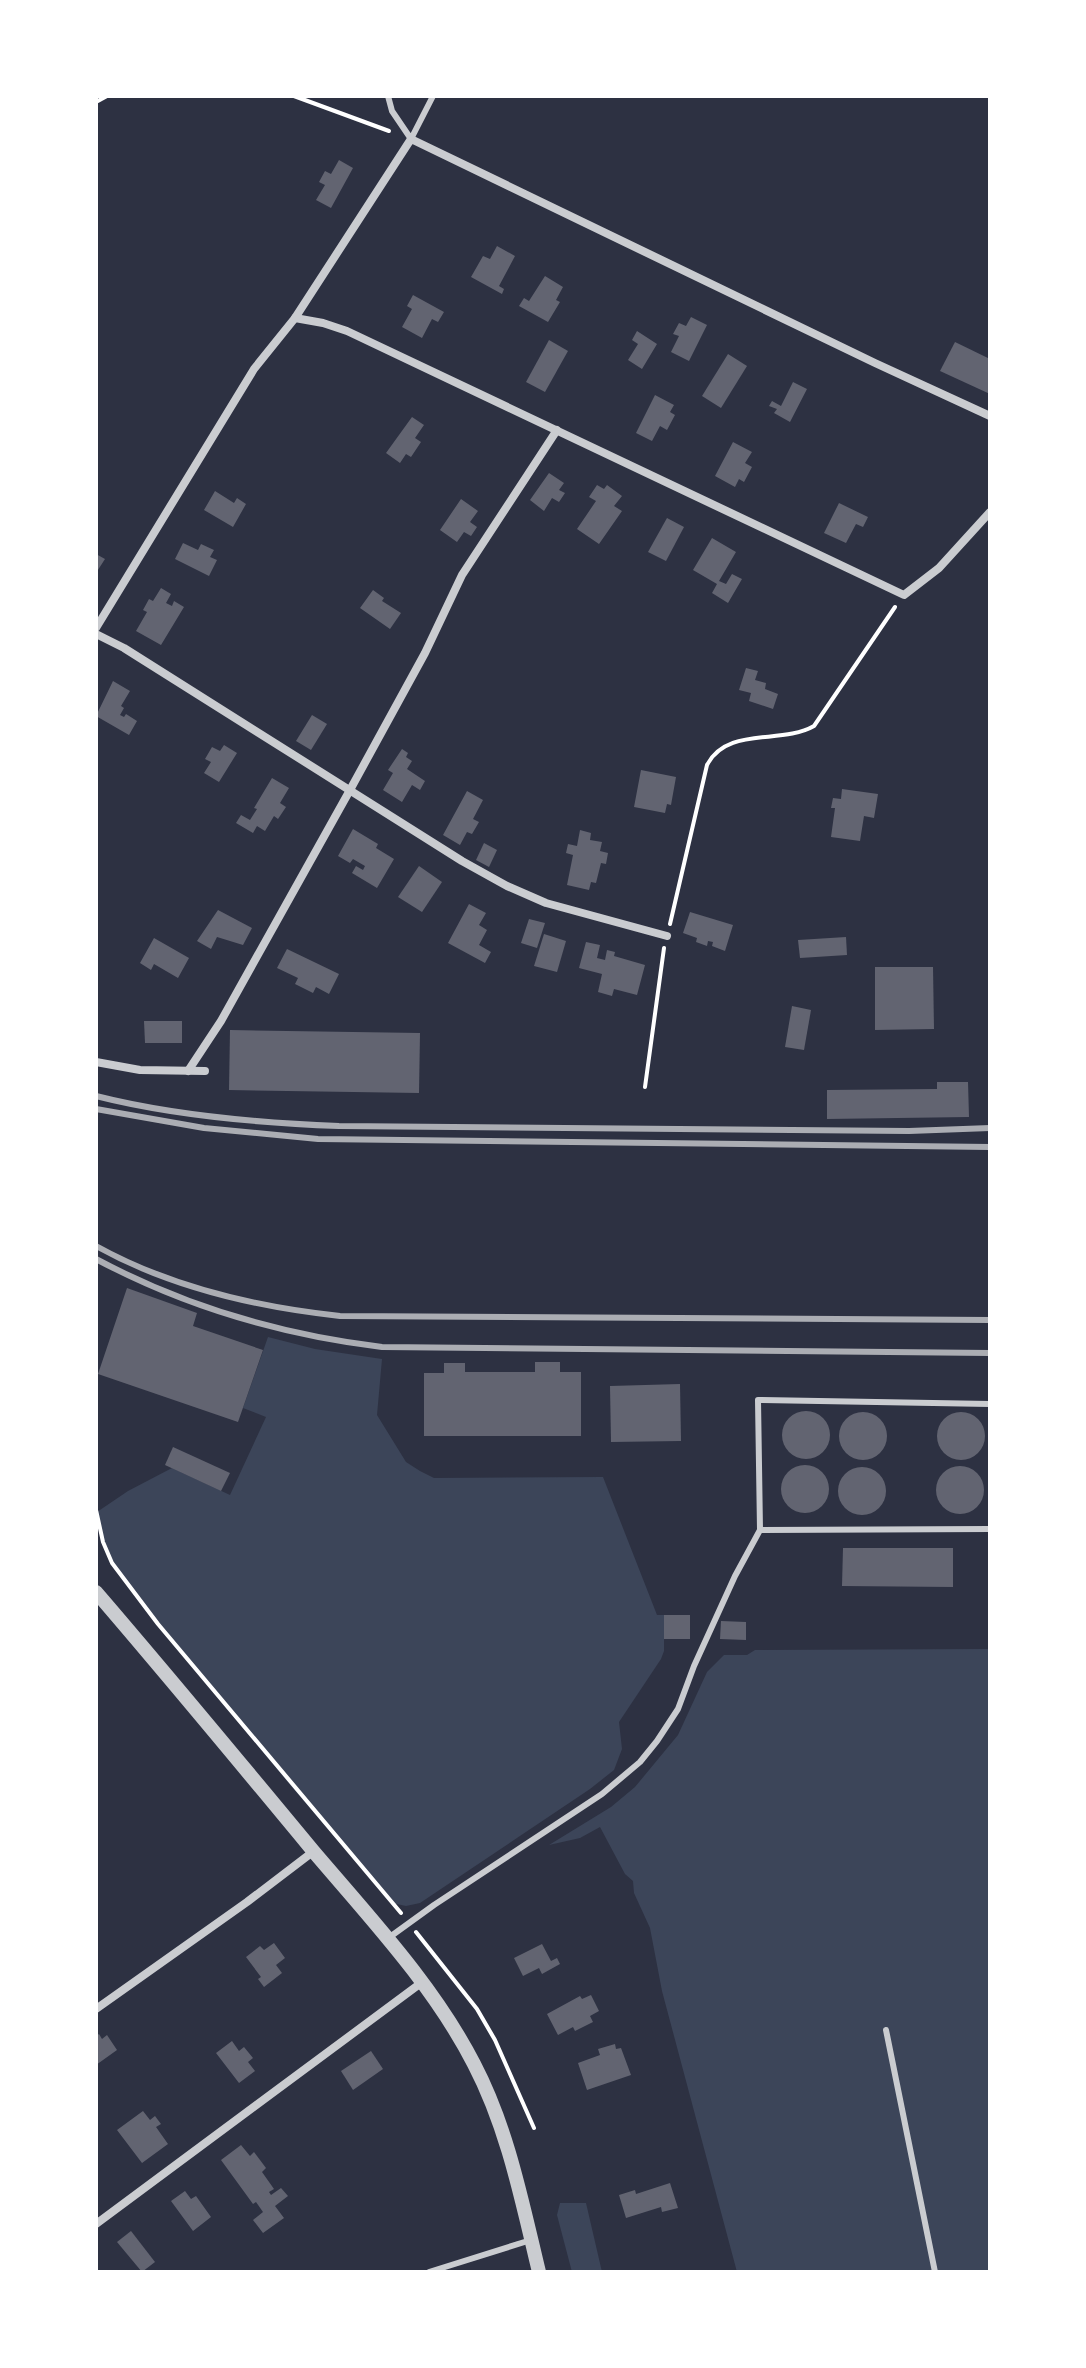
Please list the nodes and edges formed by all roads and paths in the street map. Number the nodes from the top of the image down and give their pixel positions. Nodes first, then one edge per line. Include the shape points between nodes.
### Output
1 (107, 96) edge
2 (294, 96) edge
3 (388, 96) edge
4 (433, 96) edge
5 (96, 102) edge
6 (411, 139) junction
7 (295, 318) junction
8 (990, 416) edge
9 (557, 430) junction
10 (990, 512) edge
11 (904, 595) junction
12 (96, 628) edge
13 (96, 634) edge
14 (350, 790) junction
15 (667, 936) junction
16 (96, 1062) edge
17 (188, 1071) junction
18 (205, 1071) dead end
19 (645, 1087) dead end
20 (990, 1404) edge
21 (96, 1510) edge
22 (990, 1529) edge
23 (760, 1530) junction
24 (96, 1592) edge
25 (314, 1851) junction
26 (409, 1924) junction
27 (387, 1939) junction
28 (421, 1983) junction
29 (96, 2009) edge
30 (886, 2030) dead end
31 (534, 2128) dead end
32 (96, 2224) edge
33 (531, 2240) junction
34 (429, 2272) edge
35 (539, 2272) edge
36 (935, 2272) edge

1 - 5 path
2 - 6 path
3 - 6 lane
4 - 6 lane
6 - 7 street
6 - 8 street
7 - 9 street via 347,331
7 - 12 street via 254,369
9 - 11 street
9 - 14 street via 462,575
10 - 11 street via 939,568
11 - 15 path via 814,726 724,745 713,752
13 - 14 street
14 - 15 street via 507,886 546,903
14 - 17 street
15 - 19 path
16 - 17 street
17 - 18 street
20 - 23 lane via 758,1400
21 - 26 path via 112,1563 158,1624
22 - 23 lane
23 - 26 lane via 678,1709 640,1762 602,1794
24 - 25 street
25 - 27 street
25 - 29 street
26 - 27 lane
26 - 31 path via 477,2009
27 - 28 street
28 - 32 street
28 - 33 street via 459,2037 487,2092
30 - 36 lane
33 - 34 lane
33 - 35 street

